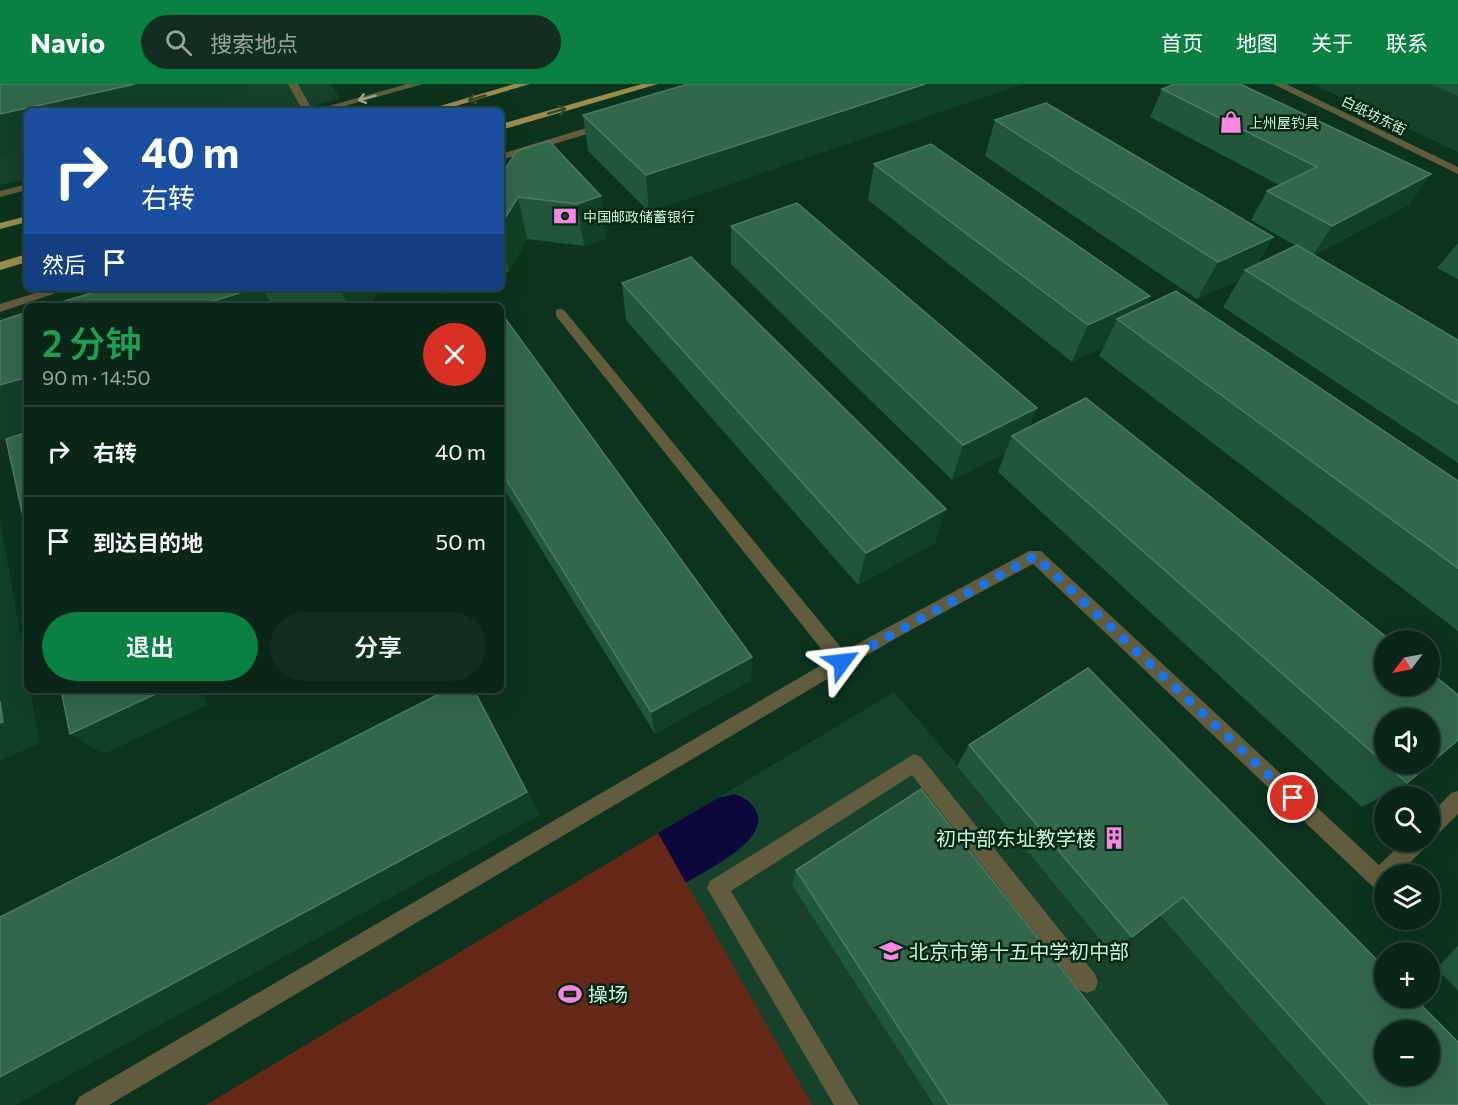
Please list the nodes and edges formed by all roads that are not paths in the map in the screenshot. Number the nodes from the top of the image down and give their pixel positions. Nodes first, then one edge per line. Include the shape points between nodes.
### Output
1 (293, 84) edge
2 (418, 84) edge
3 (525, 84) edge
4 (653, 84) edge
5 (1278, 84) edge
6 (306, 108) edge
7 (327, 108) edge
8 (439, 108) edge
9 (616, 122) edge
10 (504, 126) edge
11 (504, 156) edge
12 (1458, 171) edge
13 (24, 188) edge
14 (0, 194) edge
15 (24, 220) edge
16 (0, 226) edge
17 (24, 259) edge
18 (0, 266) edge
19 (55, 291) edge
20 (0, 308) edge
21 (560, 313) dead end
22 (842, 662) junction
23 (1458, 800) edge
24 (1440, 818) edge
25 (1407, 852) edge
26 (1087, 982) dead end
27 (87, 1105) edge
28 (847, 1105) edge

1 - 6 street
2 -> 7 street
3 -> 8 main road
10 -> 4 main road
5 - 12 street, 白纸坊东街
9 - 11 street
13 - 14 street
15 - 16 main road
17 - 18 main road
19 - 20 street
21 - 22 street
22 - 25 street via 1035,556 1379,879
22 - 27 street
23 - 24 street
26 - 28 street via 914,763 717,888

